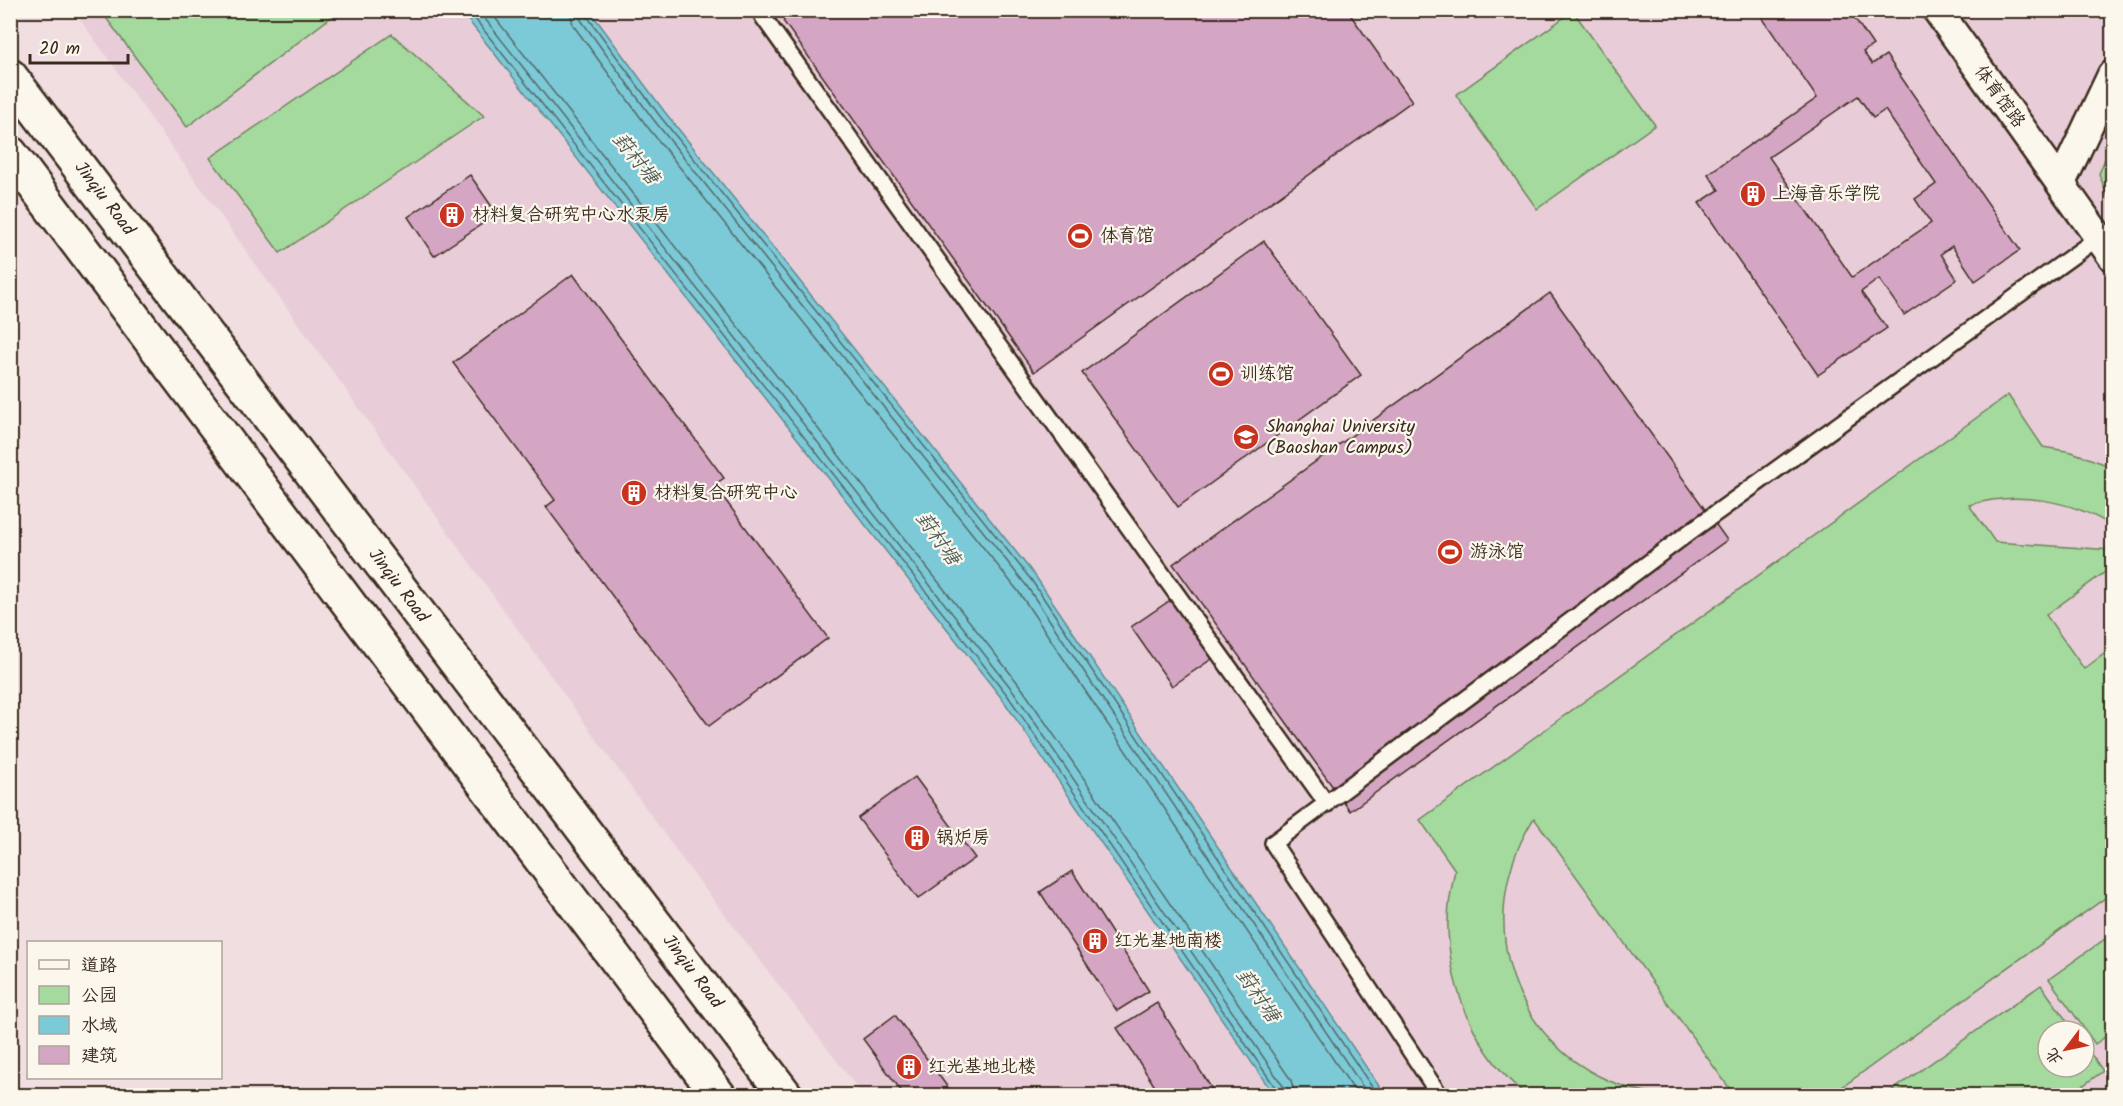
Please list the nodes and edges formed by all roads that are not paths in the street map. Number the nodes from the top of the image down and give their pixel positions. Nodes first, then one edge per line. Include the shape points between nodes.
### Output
1 (771, 10) edge
2 (1937, 10) edge
3 (2112, 75) edge
4 (10, 76) edge
5 (10, 153) edge
6 (2061, 183) junction
7 (2106, 246) edge
8 (1327, 804) junction
9 (719, 1095) edge
10 (786, 1095) edge
11 (1440, 1095) edge

1 - 8 lane via 763,17
2 - 6 street, 体育馆路
3 - 6 street
4 - 10 main road, Jinqiu Road
5 - 9 main road
6 - 7 street, 体育馆路
7 - 8 lane via 1691,531
8 - 11 lane via 1273,843

